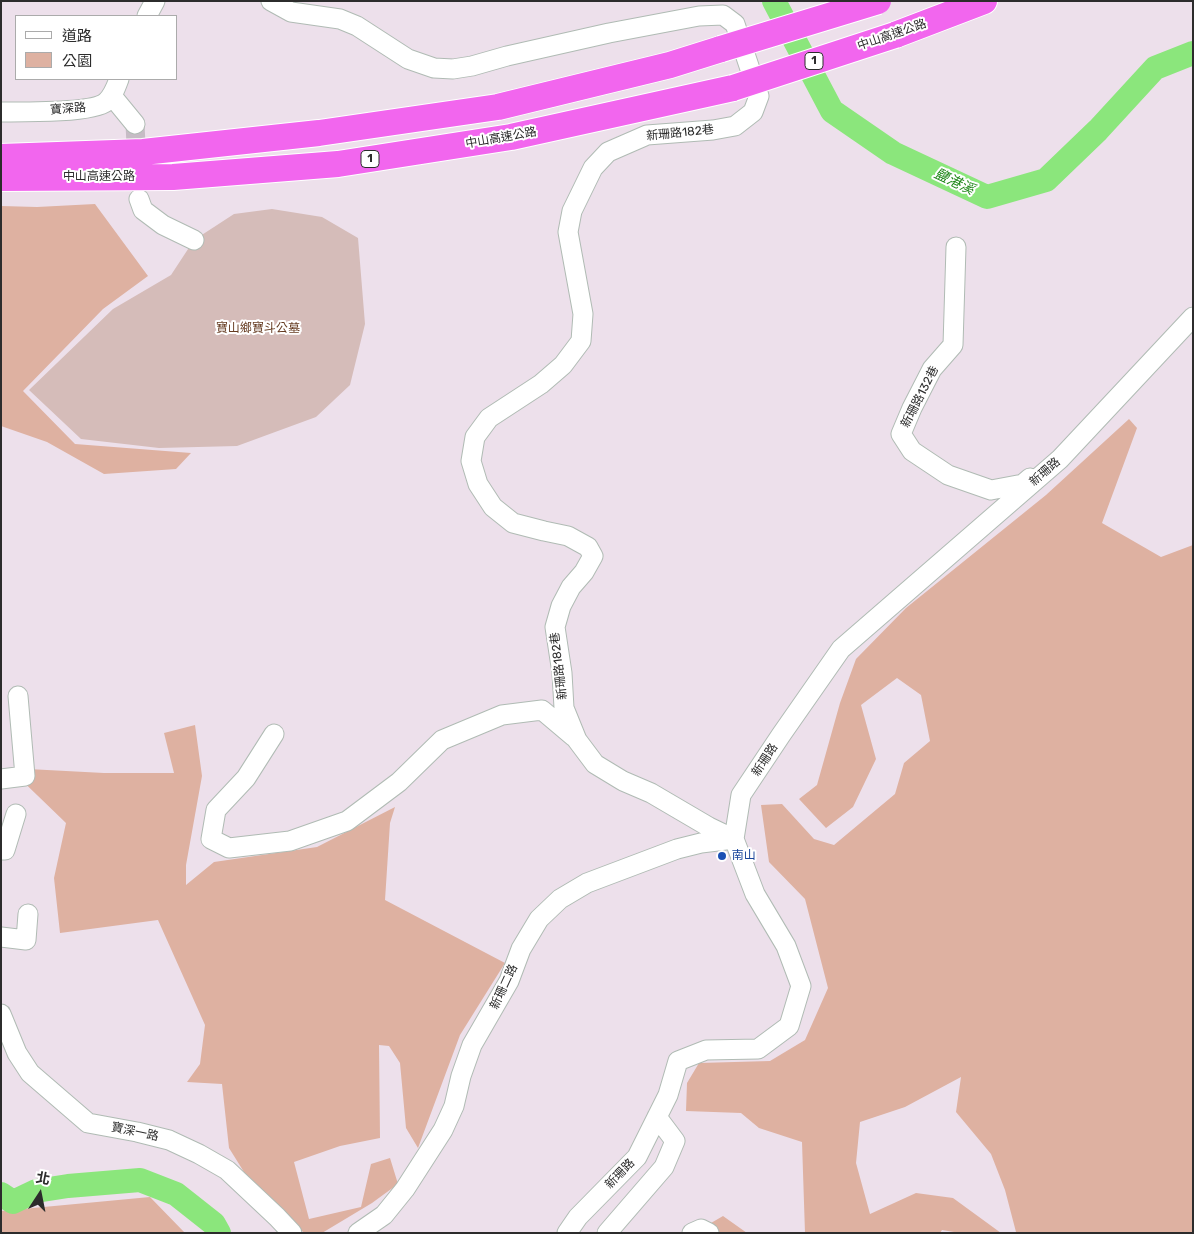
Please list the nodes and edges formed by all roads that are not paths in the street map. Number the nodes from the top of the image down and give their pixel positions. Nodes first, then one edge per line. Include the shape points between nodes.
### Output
1 (155, 1) edge
2 (271, 1) edge
3 (878, 1) edge
4 (984, 1) edge
5 (148, 15) edge
6 (116, 87) edge
7 (1, 112) edge
8 (135, 124) tunnel mouth
9 (1, 157) edge
10 (1, 178) edge
11 (139, 198) dead end
12 (194, 240) dead end
13 (956, 248) dead end
14 (1193, 317) edge
15 (1075, 444) junction
16 (18, 696) dead end
17 (274, 734) dead end
18 (577, 740) junction
19 (1, 779) edge
20 (16, 814) dead end
21 (734, 839) junction
22 (1, 850) edge
23 (28, 914) dead end
24 (1, 937) edge
25 (1, 1014) edge
26 (657, 1116) junction
27 (292, 1233) edge
28 (358, 1233) edge
29 (567, 1233) edge
30 (607, 1233) edge
31 (692, 1233) edge
32 (709, 1233) edge

1 - 5 street
2 - 18 street, 新珊路182巷 via 291,12 340,19 357,26 408,59 434,68 453,69 699,16 723,15 735,24 759,96 753,112 735,126 647,135 608,152 593,168 572,211 568,232 583,314 581,341 563,365 513,404 489,418 475,437 471,461 478,484 493,507 513,523 568,536 588,547 593,556 571,587 554,627 564,708
3 - 9 highway, 中山高速公路, bridge via 670,65 498,106 319,133 143,152
4 - 10 highway, 中山高速公路 / 1, bridge via 895,35 733,88 511,137 338,164 173,177
6 - 7 street, 寶深路 via 105,104 96,107
6 - 8 street
11 - 12 street via 142,210
13 - 15 street, 新珊路132巷 via 952,345 932,369 912,408 902,434 908,446 948,475 991,490 1023,484
14 - 15 street, 新珊路
15 - 21 street, 新珊路 via 841,649 741,795
16 - 19 street via 25,776
17 - 18 street, 新珊路182巷 via 246,778 216,810 211,839 230,848 290,842 347,821 399,782 442,740 502,715 542,710
18 - 21 street, 新珊路182巷 via 595,764
20 - 22 street via 5,850
21 - 26 street, 新珊路 via 756,894 786,946 801,986 789,1026 758,1048 706,1050 678,1061 668,1095
21 - 28 street, 新珊二路 via 677,848 587,883 560,899 539,919 521,949 505,989 472,1045 454,1106 442,1130 405,1190 384,1215
23 - 24 street via 26,940
25 - 27 street, 寶深一路 via 17,1053 30,1073 88,1123 169,1140 199,1154 227,1170
26 - 29 street, 新珊路 via 637,1157 578,1217
26 - 30 street via 675,1141 664,1167
31 - 32 street via 701,1229

